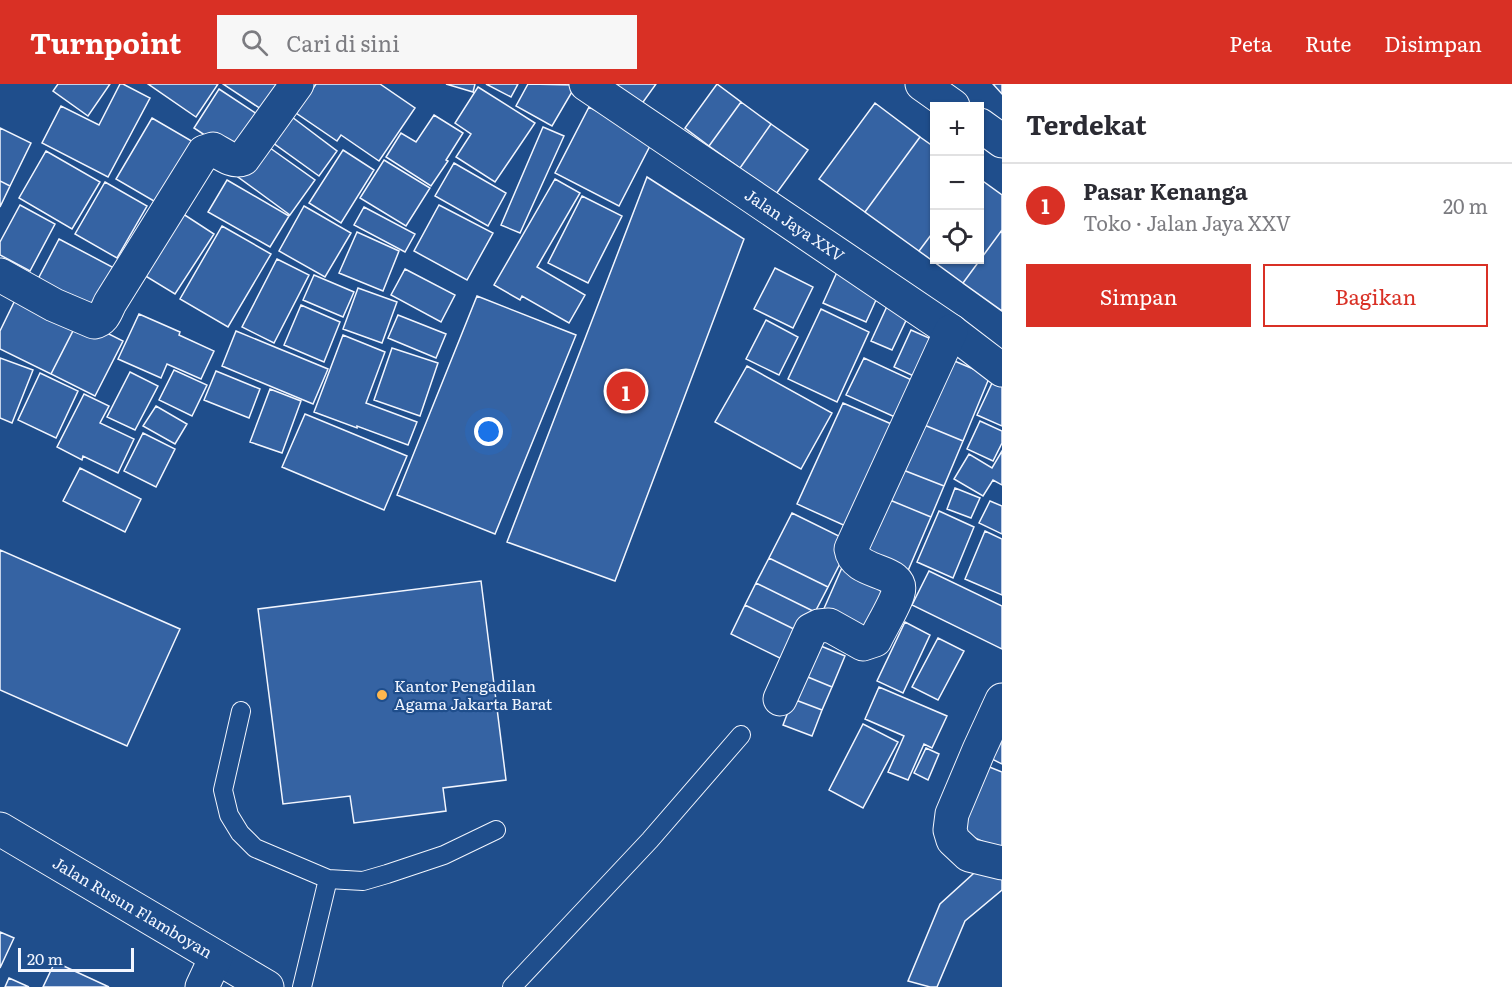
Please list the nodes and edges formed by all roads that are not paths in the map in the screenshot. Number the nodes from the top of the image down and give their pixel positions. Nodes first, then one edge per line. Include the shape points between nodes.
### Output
1 (297, 84) edge
2 (586, 84) edge
3 (922, 84) edge
4 (947, 102) edge
5 (984, 128) edge
6 (1002, 141) edge
7 (0, 275) edge
8 (951, 331) junction
9 (1002, 370) edge
10 (780, 699) dead end
11 (1002, 700) edge
12 (241, 711) dead end
13 (741, 735) dead end
14 (0, 830) edge
15 (496, 830) dead end
16 (1002, 863) edge
17 (328, 879) junction
18 (216, 957) junction
19 (202, 987) edge
20 (267, 987) edge
21 (302, 987) edge
22 (512, 987) edge

1 - 7 street via 243,159 233,159 213,149 204,152 99,321 54,305
2 - 8 street, Jalan Jaya XXV
3 - 4 street
5 - 6 street
8 - 9 street, Jalan Jaya XXV
8 - 10 street via 851,549 859,564 894,578 898,594 875,640 863,644 829,625 811,630
11 - 16 street via 952,814 950,830 953,840 969,855
12 - 17 lane via 223,790 229,815 255,848
13 - 22 lane via 650,840
14 - 18 street, Jalan Rusun Flamboyan
15 - 17 lane via 444,855 363,881
17 - 21 lane
18 - 19 street
18 - 20 street, Jalan Rusun Flamboyan

